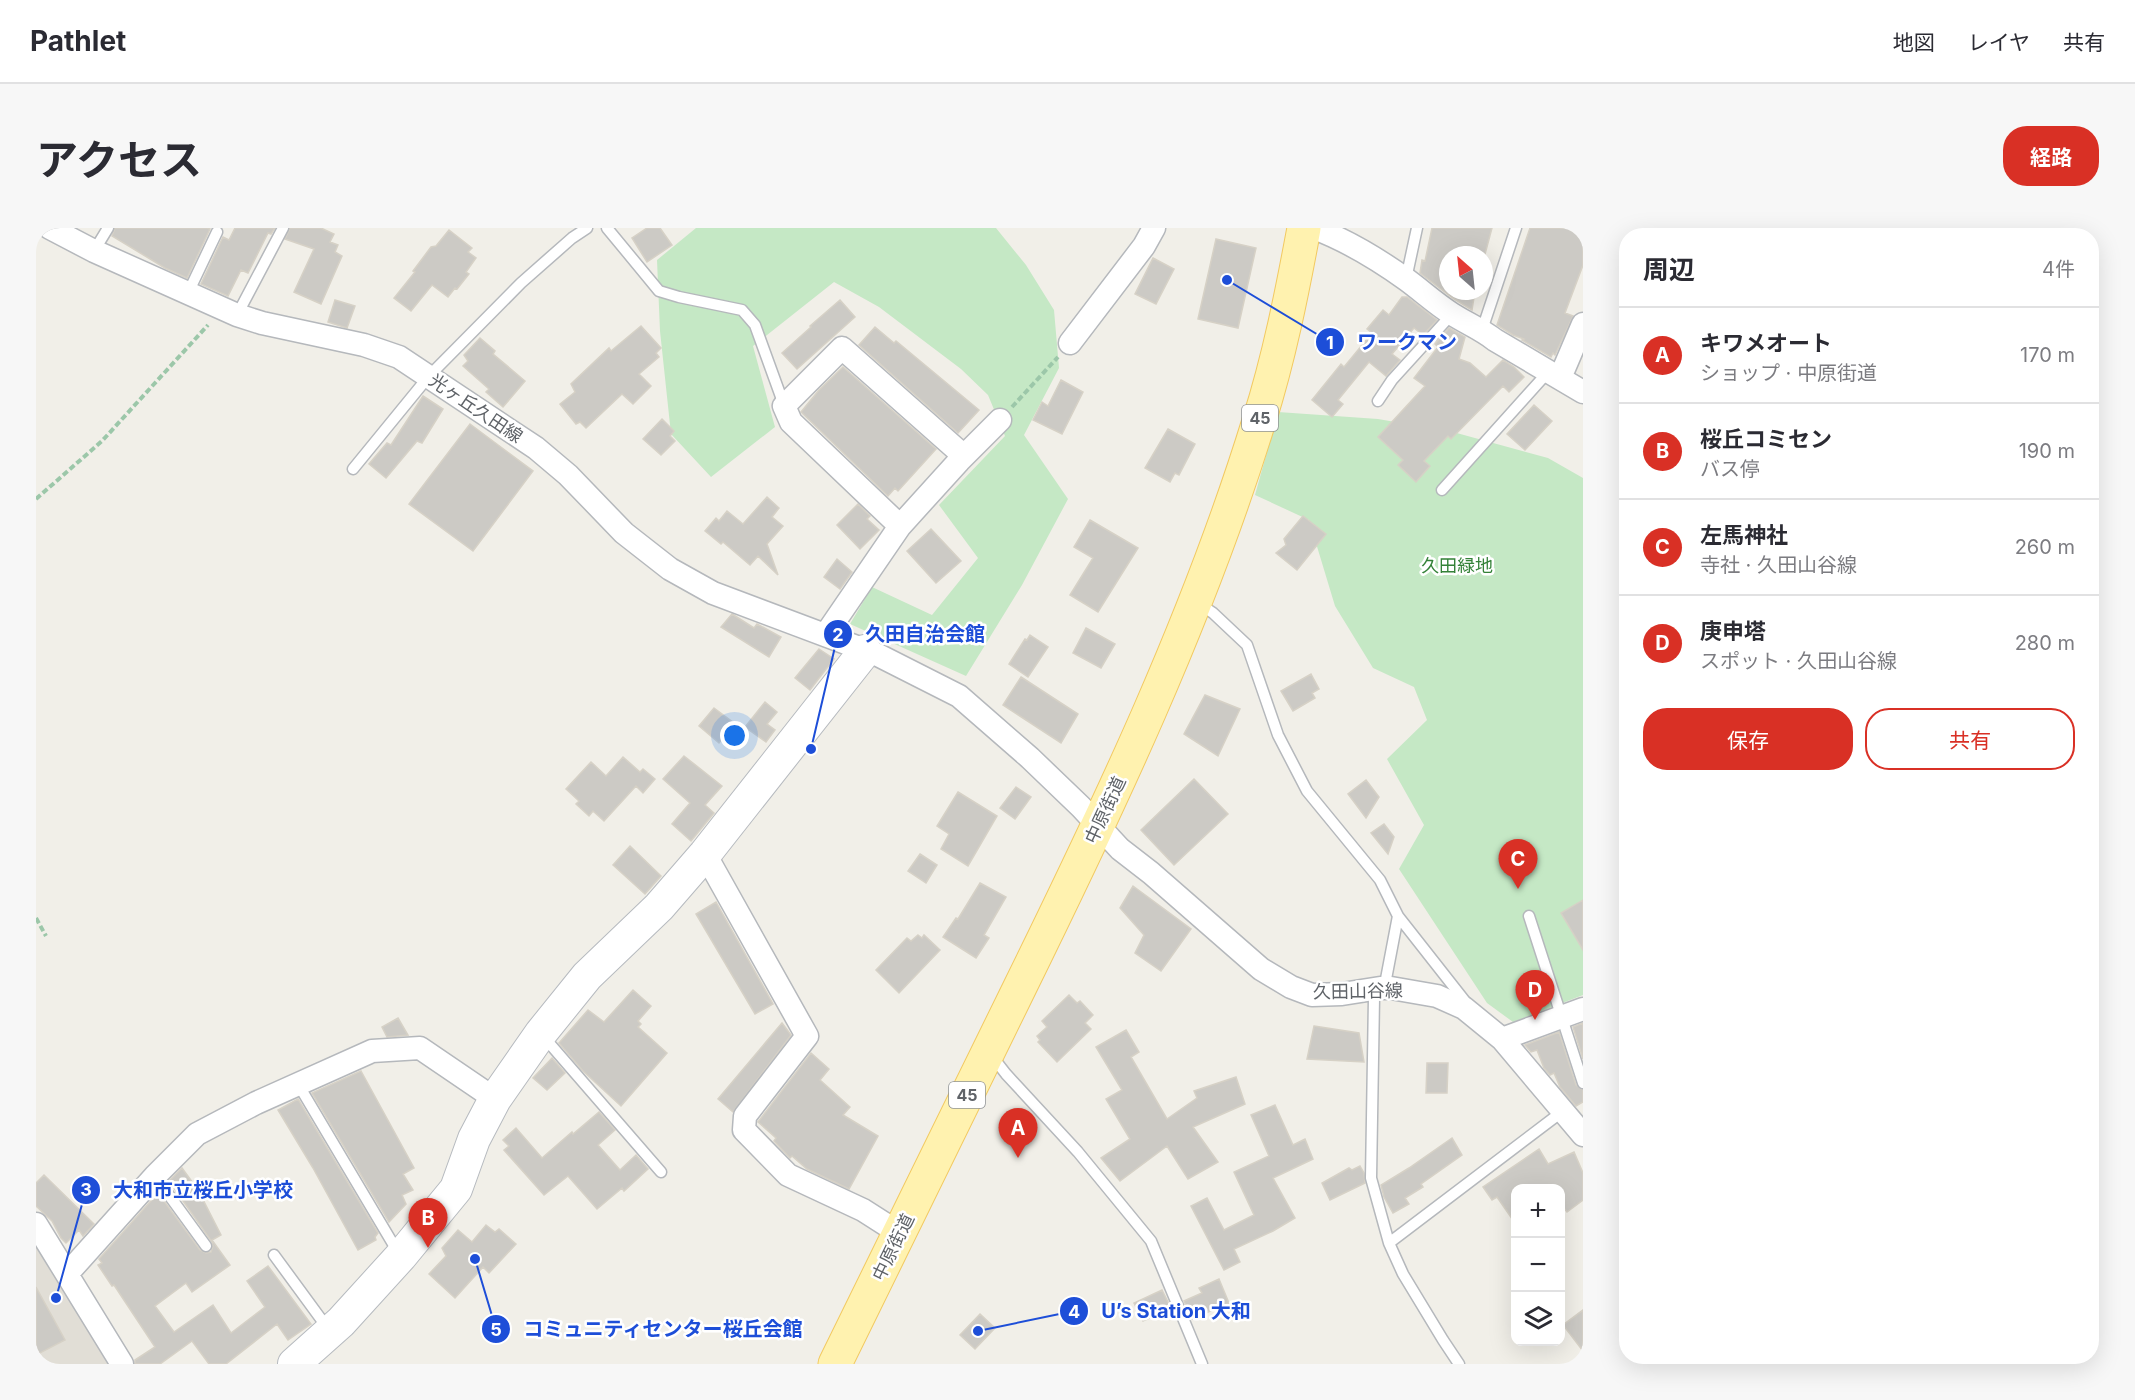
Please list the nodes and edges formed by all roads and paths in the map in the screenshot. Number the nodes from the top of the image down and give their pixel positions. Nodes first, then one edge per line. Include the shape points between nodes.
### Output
1 (50, 228) edge
2 (108, 228) edge
3 (283, 228) edge
4 (587, 228) edge
5 (607, 228) edge
6 (1154, 228) edge
7 (1304, 228) edge
8 (1314, 228) edge
9 (1417, 228) edge
10 (1516, 228) edge
11 (217, 232) dead end
12 (94, 251) junction
13 (1406, 279) junction
14 (188, 293) junction
15 (230, 312) junction
16 (1452, 314) junction
17 (1583, 324) edge
18 (1482, 330) junction
19 (1071, 343) joint
20 (1554, 375) junction
21 (429, 376) junction
22 (1583, 392) edge
23 (1378, 401) dead end
24 (784, 405) junction
25 (999, 420) joint
26 (964, 456) junction
27 (354, 469) dead end
28 (1442, 489) dead end
29 (36, 500) edge
30 (900, 525) junction
31 (1195, 601) junction
32 (826, 634) junction
33 (866, 651) junction
34 (1098, 825) junction
35 (705, 854) junction
36 (1398, 916) junction
37 (1529, 916) dead end
38 (36, 918) edge
39 (46, 936) dead end
40 (1380, 988) junction
41 (1573, 1013) edge
42 (1480, 1021) junction
43 (541, 1033) junction
44 (1502, 1039) junction
45 (988, 1051) junction
46 (1583, 1083) edge
47 (298, 1084) junction
48 (495, 1099) junction
49 (1563, 1111) junction
50 (1583, 1135) edge
51 (661, 1172) dead end
52 (155, 1176) junction
53 (36, 1224) edge
54 (899, 1233) junction
55 (1389, 1243) junction
56 (206, 1246) dead end
57 (274, 1255) dead end
58 (401, 1256) junction
59 (67, 1274) junction
60 (330, 1331) junction
61 (122, 1364) edge
62 (294, 1364) edge
63 (835, 1364) edge
64 (1202, 1364) edge
65 (1459, 1364) edge

1 - 12 street, 光ヶ丘久田線
2 - 12 lane
3 - 15 lane
4 - 21 lane via 521,283
5 - 24 lane via 659,291 742,310 755,326
6 - 19 street
7 - 31 main road, 中原街道 / 45 via 1291,299 1260,418
8 - 13 street
9 - 13 lane
10 - 18 lane
11 - 14 lane
12 - 14 street, 光ヶ丘久田線
13 - 16 street
14 - 15 street, 光ヶ丘久田線
15 - 21 street, 光ヶ丘久田線 via 262,323 364,345 399,357
15 - 29 path via 102,441
16 - 18 street
16 - 23 lane
17 - 20 street
18 - 20 street
19 - 25 path
20 - 22 street
20 - 28 lane
21 - 27 lane
21 - 32 street, 光ヶ丘久田線 via 536,448 624,533 670,569 713,593
24 - 26 street via 842,348
24 - 30 street via 791,422
25 - 26 street
26 - 30 street
30 - 32 street
31 - 34 main road, 中原街道 / 45
31 - 36 lane via 1247,645 1278,735 1306,791 1380,880
32 - 33 street, 光ヶ丘久田線
33 - 34 street, 久田山谷線 via 959,696
33 - 35 street
34 - 40 street, 久田山谷線 via 1120,849 1261,969 1291,987 1312,995
34 - 45 main road, 中原街道 / 45
35 - 43 street via 659,908 587,976
35 - 54 street via 807,1036 745,1116 744,1130 788,1175 863,1210
36 - 40 lane via 1386,979
36 - 42 lane
37 - 41 lane
38 - 39 path
40 - 42 street, 久田山谷線 via 1437,996 1464,1008
40 - 55 lane via 1374,998 1370,1170
41 - 44 street
41 - 46 lane
42 - 44 street, 久田山谷線
43 - 48 street
43 - 51 lane
44 - 49 street, 久田山谷線
45 - 54 main road, 中原街道 / 45
45 - 64 lane via 1151,1241
47 - 48 street via 372,1051 420,1048
47 - 52 street via 197,1134
47 - 58 lane
48 - 58 street via 474,1139 456,1189
49 - 50 street, 久田山谷線
49 - 55 lane
52 - 56 lane
52 - 59 street
53 - 59 street
54 - 63 main road, 中原街道 / 45
55 - 65 lane via 1403,1274
57 - 60 lane
58 - 60 street
59 - 61 street
60 - 62 street

